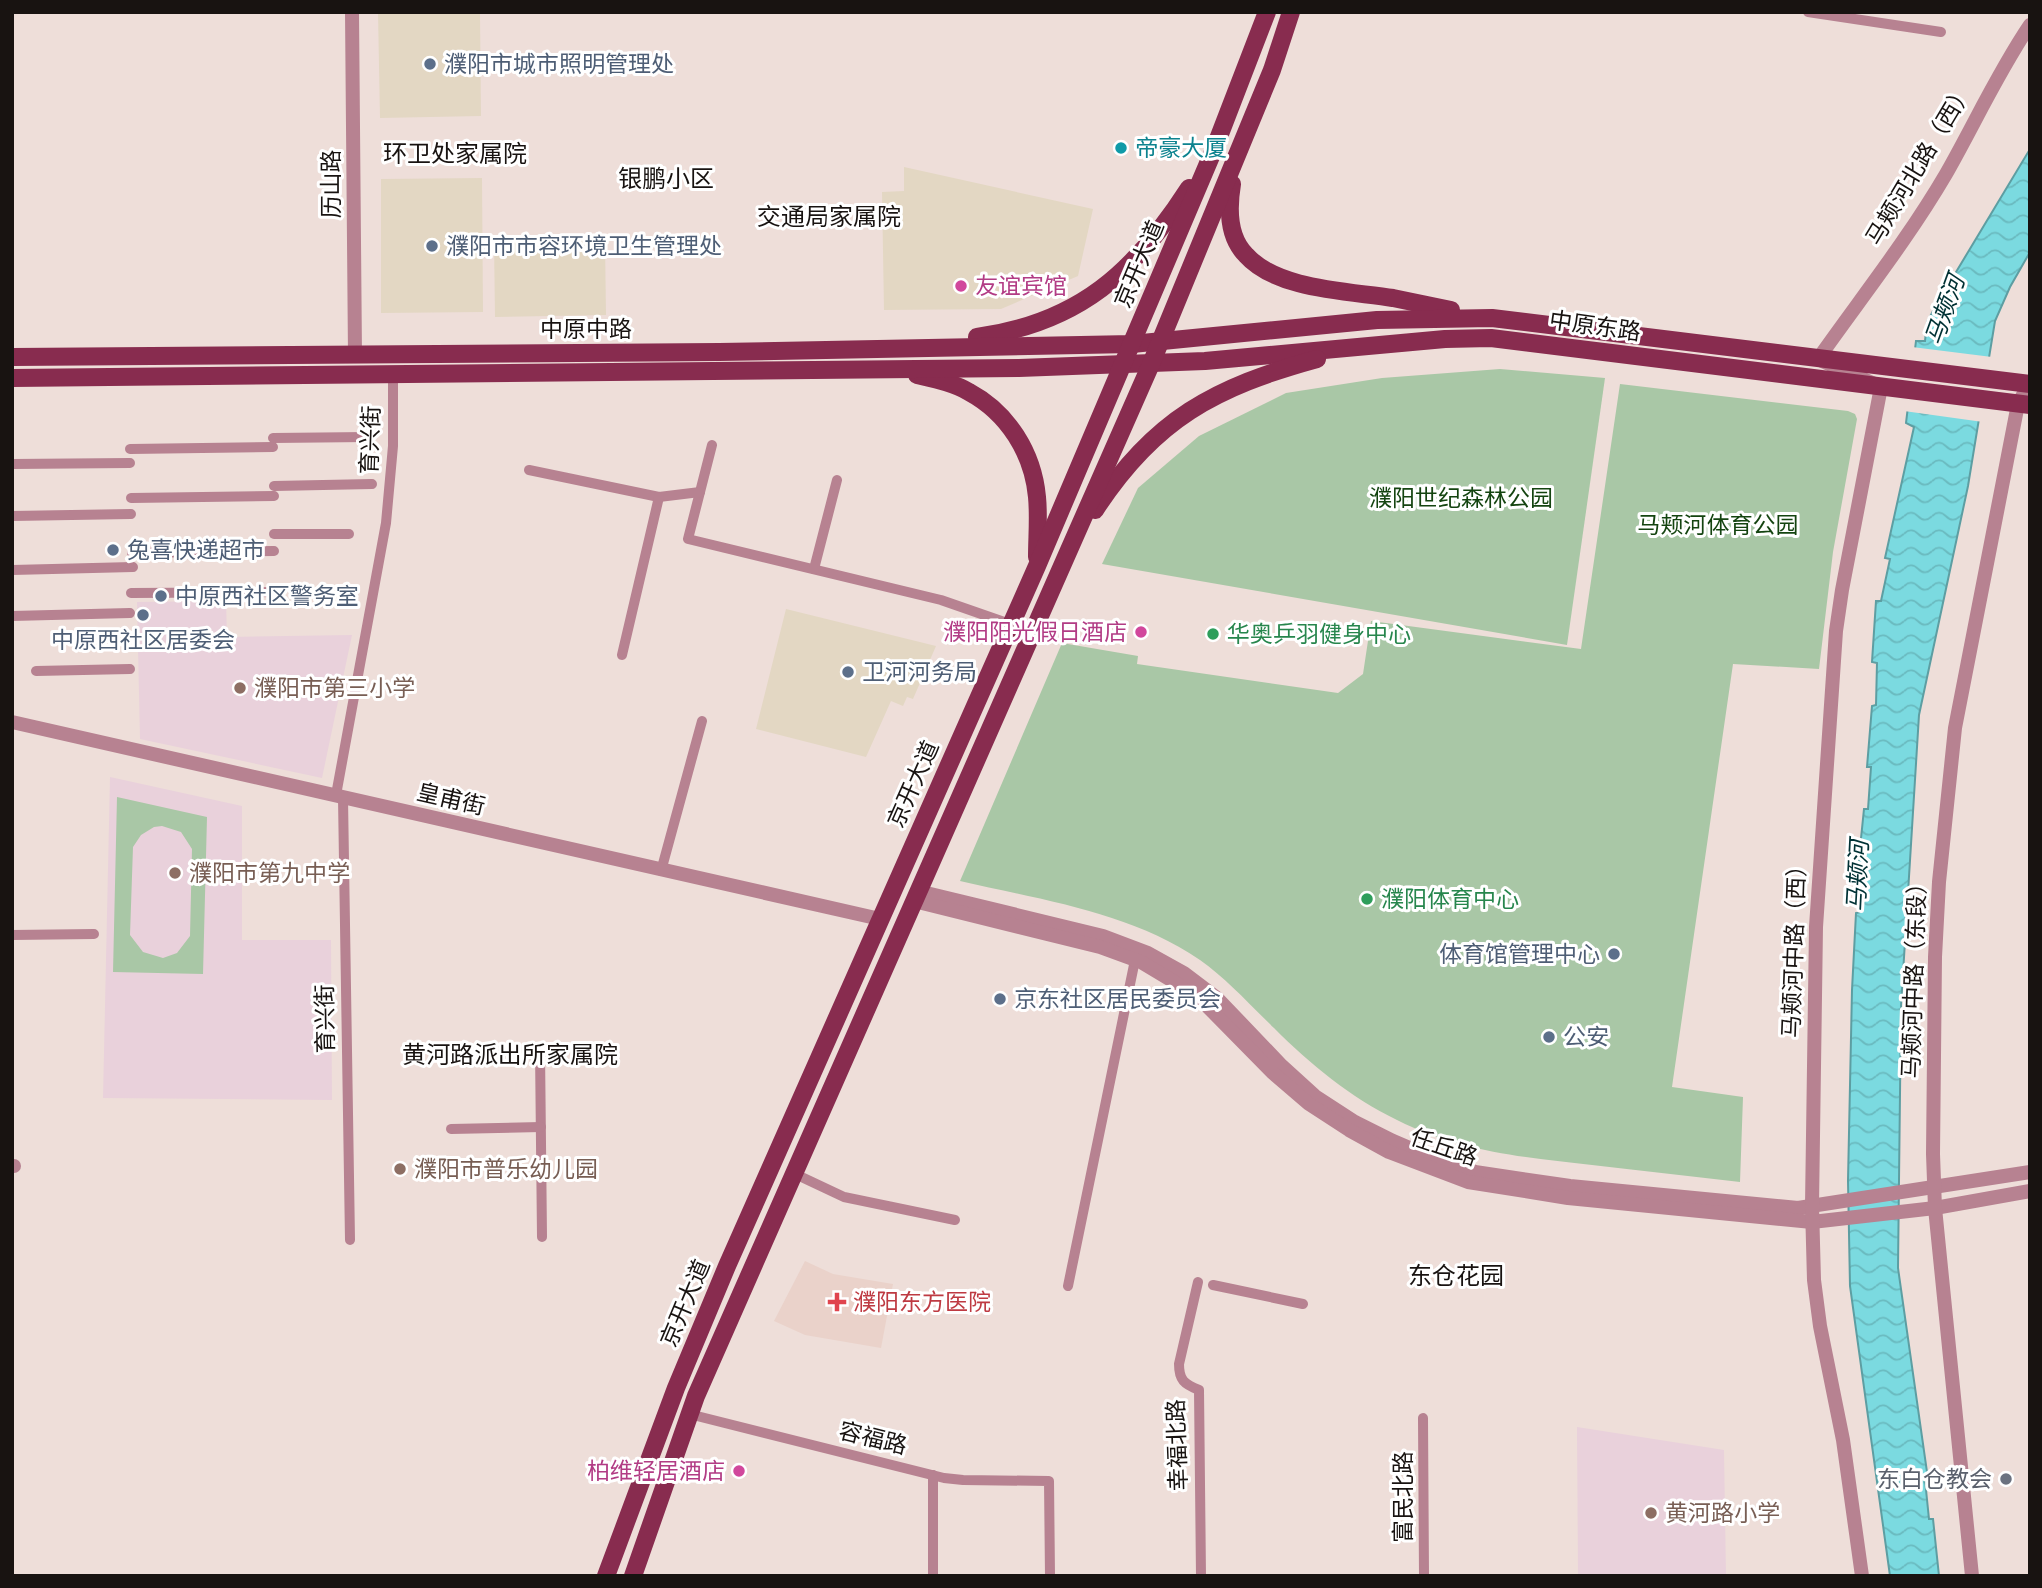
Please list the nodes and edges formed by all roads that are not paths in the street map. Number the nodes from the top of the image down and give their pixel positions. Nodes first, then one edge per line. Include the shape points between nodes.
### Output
1 (352, 12) edge
2 (1267, 12) edge
3 (1291, 12) edge
4 (1808, 12) edge
5 (1824, 13) edge
6 (2030, 25) edge
7 (1941, 32) dead end
8 (1250, 123) junction
9 (1215, 147) junction
10 (1492, 318) junction
11 (1161, 341) junction
12 (1132, 344) junction
13 (1360, 347) junction
14 (872, 349) junction
15 (355, 355) junction
16 (12, 357) edge
17 (1818, 359) junction
18 (1152, 364) junction
19 (1122, 365) junction
20 (883, 369) junction
21 (393, 375) junction
22 (12, 378) edge
23 (2029, 384) edge
24 (1881, 387) junction
25 (2024, 404) edge
26 (367, 437) dead end
27 (712, 444) dead end
28 (130, 449) dead end
29 (130, 463) dead end
30 (12, 464) edge
31 (529, 470) dead end
32 (837, 480) dead end
33 (372, 484) dead end
34 (700, 492) junction
35 (659, 497) junction
36 (131, 498) dead end
37 (131, 514) dead end
38 (12, 516) edge
39 (274, 534) dead end
40 (349, 534) dead end
41 (274, 551) dead end
42 (132, 553) dead end
43 (1063, 561) junction
44 (1037, 566) junction
45 (133, 567) dead end
46 (814, 569) junction
47 (12, 570) edge
48 (275, 592) dead end
49 (131, 593) dead end
50 (130, 613) dead end
51 (12, 616) edge
52 (1010, 624) junction
53 (622, 655) dead end
54 (130, 669) dead end
55 (36, 671) dead end
56 (702, 721) dead end
57 (12, 722) edge
58 (340, 797) junction
59 (661, 871) junction
60 (916, 896) junction
61 (880, 919) junction
62 (94, 934) dead end
63 (12, 935) edge
64 (1135, 960) junction
65 (540, 1050) dead end
66 (541, 1127) junction
67 (451, 1129) dead end
68 (2030, 1172) edge
69 (793, 1173) junction
70 (1934, 1188) junction
71 (2030, 1191) edge
72 (1819, 1204) junction
73 (1935, 1208) junction
74 (955, 1220) dead end
75 (1819, 1222) junction
76 (542, 1237) dead end
77 (350, 1240) dead end
78 (1198, 1282) dead end
79 (1213, 1285) dead end
80 (1068, 1286) dead end
81 (1303, 1304) dead end
82 (689, 1414) junction
83 (1423, 1418) dead end
84 (933, 1475) junction
85 (606, 1576) edge
86 (633, 1576) edge
87 (933, 1576) edge
88 (1050, 1576) edge
89 (1201, 1576) edge
90 (1424, 1576) edge
91 (1862, 1576) edge
92 (1972, 1576) edge

1 - 15 street, 历山路
2 - 9 main road, 京开大道
3 - 8 main road, 京开大道
4 - 5 street
5 - 7 street
6 - 17 street, 马颊河北路（西） via 1909,233
8 - 10 main road via 1231,186 1230,206 1237,244 1257,265 1286,279
8 - 11 main road, 京开大道
9 - 12 main road, 京开大道
9 - 14 main road via 1171,217 1138,256 1069,311 986,336
10 - 11 main road, 中原东路 via 1377,320
10 - 17 main road, 中原东路
11 - 12 main road, 中原中路
11 - 18 main road, 京开大道
12 - 14 main road, 中原中路
12 - 19 main road, 京开大道
13 - 18 main road, 中原东路
13 - 24 main road, 中原东路 via 1491,338
13 - 43 main road via 1241,383 1213,396 1161,432 1115,480
14 - 15 main road, 中原中路
15 - 16 main road, 中原中路
17 - 23 main road, 中原东路
17 - 24 street
18 - 19 main road, 中原中路
18 - 43 main road, 京开大道
19 - 20 main road, 中原中路
19 - 44 main road, 京开大道
20 - 21 main road, 中原中路
20 - 44 main road via 969,392 1016,433 1037,494
21 - 22 main road, 中原中路
21 - 58 street, 育兴街 via 386,523
23 - 25 street, 马颊河中路（东段）
24 - 25 main road, 中原东路
24 - 72 street, 马颊河中路（西） via 1836,631 1816,927
25 - 70 street, 马颊河中路（东段） via 1955,728 1947,797 1935,957
26 - 28 street
27 - 34 street
29 - 30 street
31 - 35 street
32 - 46 street
33 - 36 street
34 - 35 street
34 - 46 street via 688,539
35 - 53 street
37 - 38 street
39 - 40 street
41 - 42 street
43 - 60 main road, 京开大道
44 - 52 main road, 京开大道
45 - 47 street
46 - 52 street via 941,600
48 - 49 street
50 - 51 street
52 - 61 main road, 京开大道
54 - 55 street
56 - 59 street
57 - 58 street, 皇甫街
58 - 59 street, 皇甫街
58 - 77 street, 育兴街
59 - 61 street, 皇甫街
60 - 64 street, 任丘路
60 - 69 main road, 京开大道
60 - 72 street, 任丘路 via 1103,936 1148,953 1217,998 1315,1096 1355,1122 1475,1172 1798,1208
61 - 85 main road, 京开大道 via 676,1388
62 - 63 street
64 - 75 street, 任丘路 via 1208,1007 1309,1104 1389,1152 1427,1167 1468,1182 1517,1191
64 - 80 street
65 - 66 street
66 - 67 street
66 - 76 street
68 - 70 street, 任丘路
69 - 74 street via 853,1200
69 - 82 main road, 京开大道
70 - 72 street, 任丘路
70 - 73 street, 马颊河中路（东段）
71 - 73 street, 任丘路
72 - 75 street, 马颊河中路（西）
73 - 75 street, 任丘路
73 - 92 street, 马颊河中路（东段）
75 - 91 street, 马颊河中路（西） via 1814,1280
78 - 89 street, 幸福北路 via 1179,1377 1199,1390
79 - 81 street
82 - 84 street, 容福路
82 - 86 main road, 京开大道
83 - 90 street, 富民北路
84 - 87 street
84 - 88 street, 容福路 via 1049,1481

